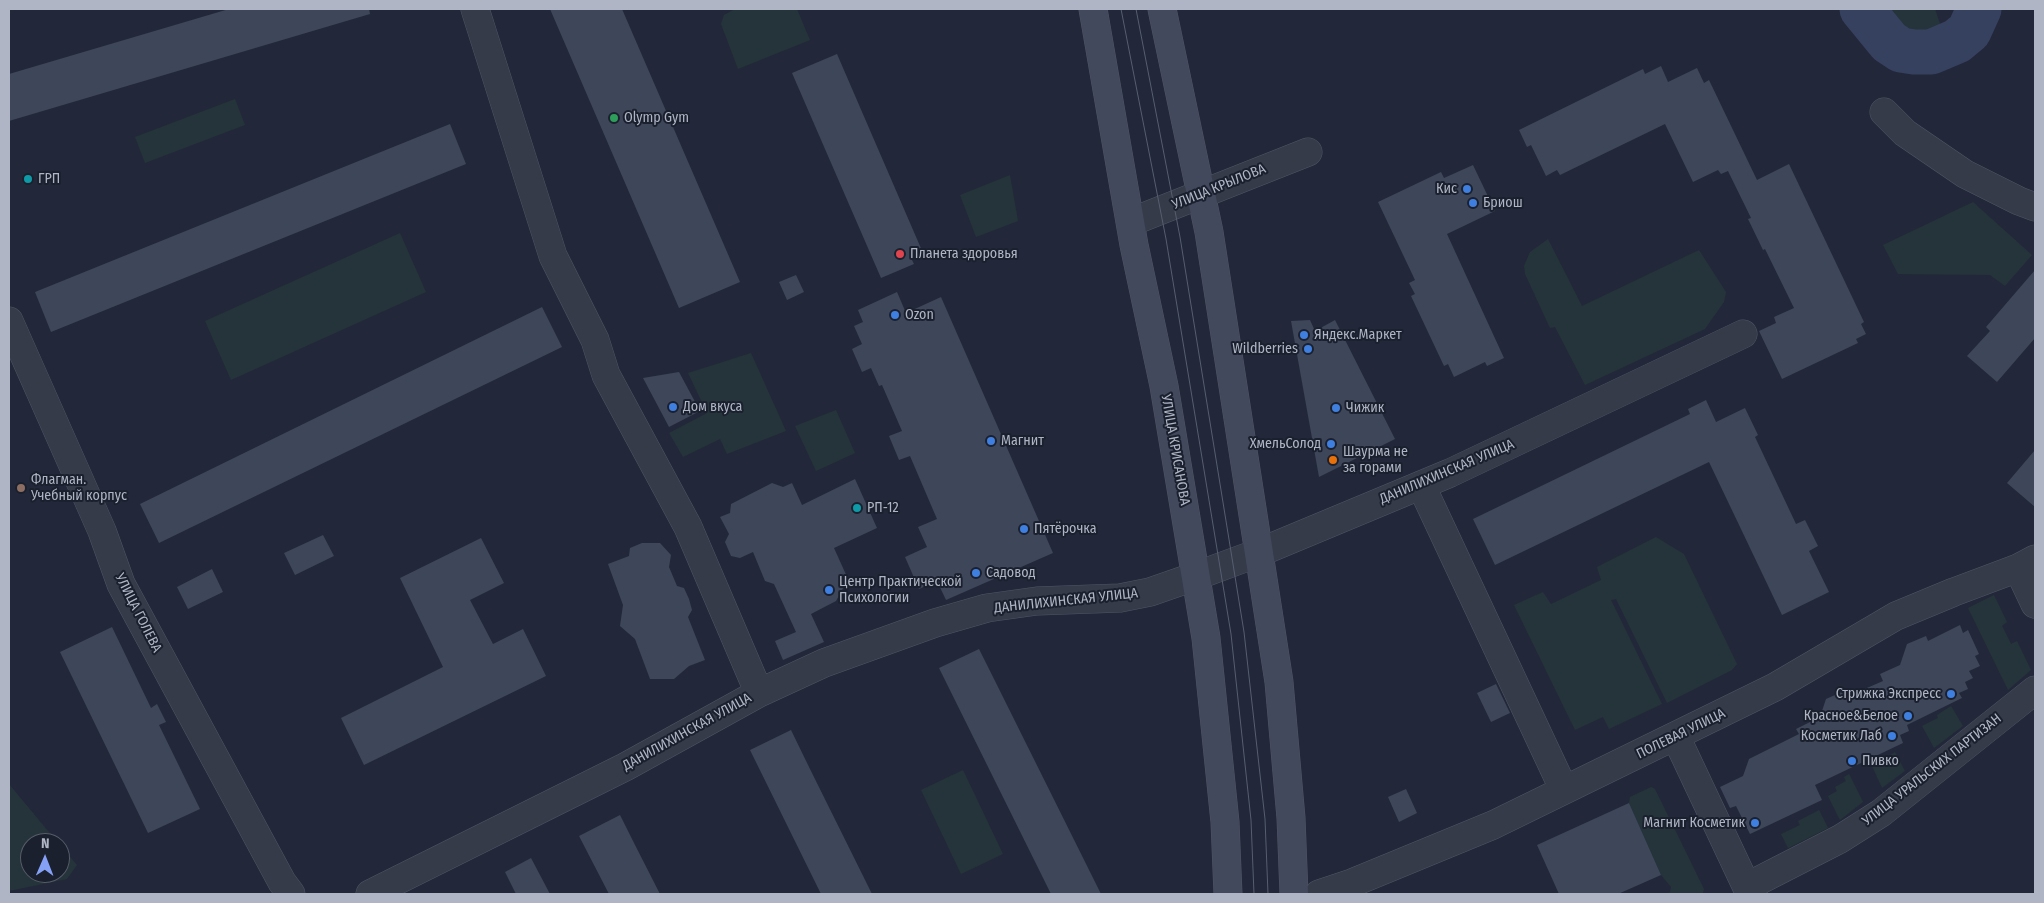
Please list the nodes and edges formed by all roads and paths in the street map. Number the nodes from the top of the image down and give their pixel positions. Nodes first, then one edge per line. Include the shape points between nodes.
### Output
1 (475, 9) edge
2 (1093, 9) edge
3 (1162, 9) edge
4 (1884, 112) dead end
5 (1308, 152) dead end
6 (1200, 194) junction
7 (2035, 207) edge
8 (1131, 222) junction
9 (9, 321) edge
10 (1743, 334) dead end
11 (1421, 485) junction
12 (1258, 553) junction
13 (2027, 563) edge
14 (1196, 576) junction
15 (2035, 604) edge
16 (2035, 690) edge
17 (759, 692) junction
18 (1676, 737) junction
19 (1564, 790) junction
20 (1749, 892) edge
21 (291, 894) edge
22 (370, 894) edge
23 (1228, 894) edge
24 (1294, 894) edge
25 (1319, 894) edge

1 - 17 street via 553,256 594,340 606,376 688,527
2 - 8 main road, УЛИЦА КРИСАНОВА
3 - 6 main road
4 - 7 street via 1904,133 1965,174
5 - 6 street, УЛИЦА КРЫЛОВА
6 - 8 street, УЛИЦА КРЫЛОВА
6 - 12 main road
8 - 14 main road, УЛИЦА КРИСАНОВА via 1164,386
9 - 21 street, УЛИЦА ГОЛЕВА via 102,531 121,584
10 - 11 street, ДАНИЛИХИНСКАЯ УЛИЦА
11 - 12 street, ДАНИЛИХИНСКАЯ УЛИЦА
11 - 19 street
12 - 14 street, ДАНИЛИХИНСКАЯ УЛИЦА
12 - 24 main road via 1279,682
13 - 15 street
13 - 18 street, ПОЛЕВАЯ УЛИЦА via 1896,616 1775,687
14 - 17 street, ДАНИЛИХИНСКАЯ УЛИЦА via 1150,592 1120,598 1036,601 987,608 824,663
14 - 23 main road, УЛИЦА КРИСАНОВА via 1215,719
16 - 20 street, УЛИЦА УРАЛЬСКИХ ПАРТИЗАН via 1882,813 1760,880
17 - 22 street, ДАНИЛИХИНСКАЯ УЛИЦА via 625,767
18 - 19 street, ПОЛЕВАЯ УЛИЦА
18 - 20 street, УЛИЦА УРАЛЬСКИХ ПАРТИЗАН
19 - 25 street, ПОЛЕВАЯ УЛИЦА via 1493,825

